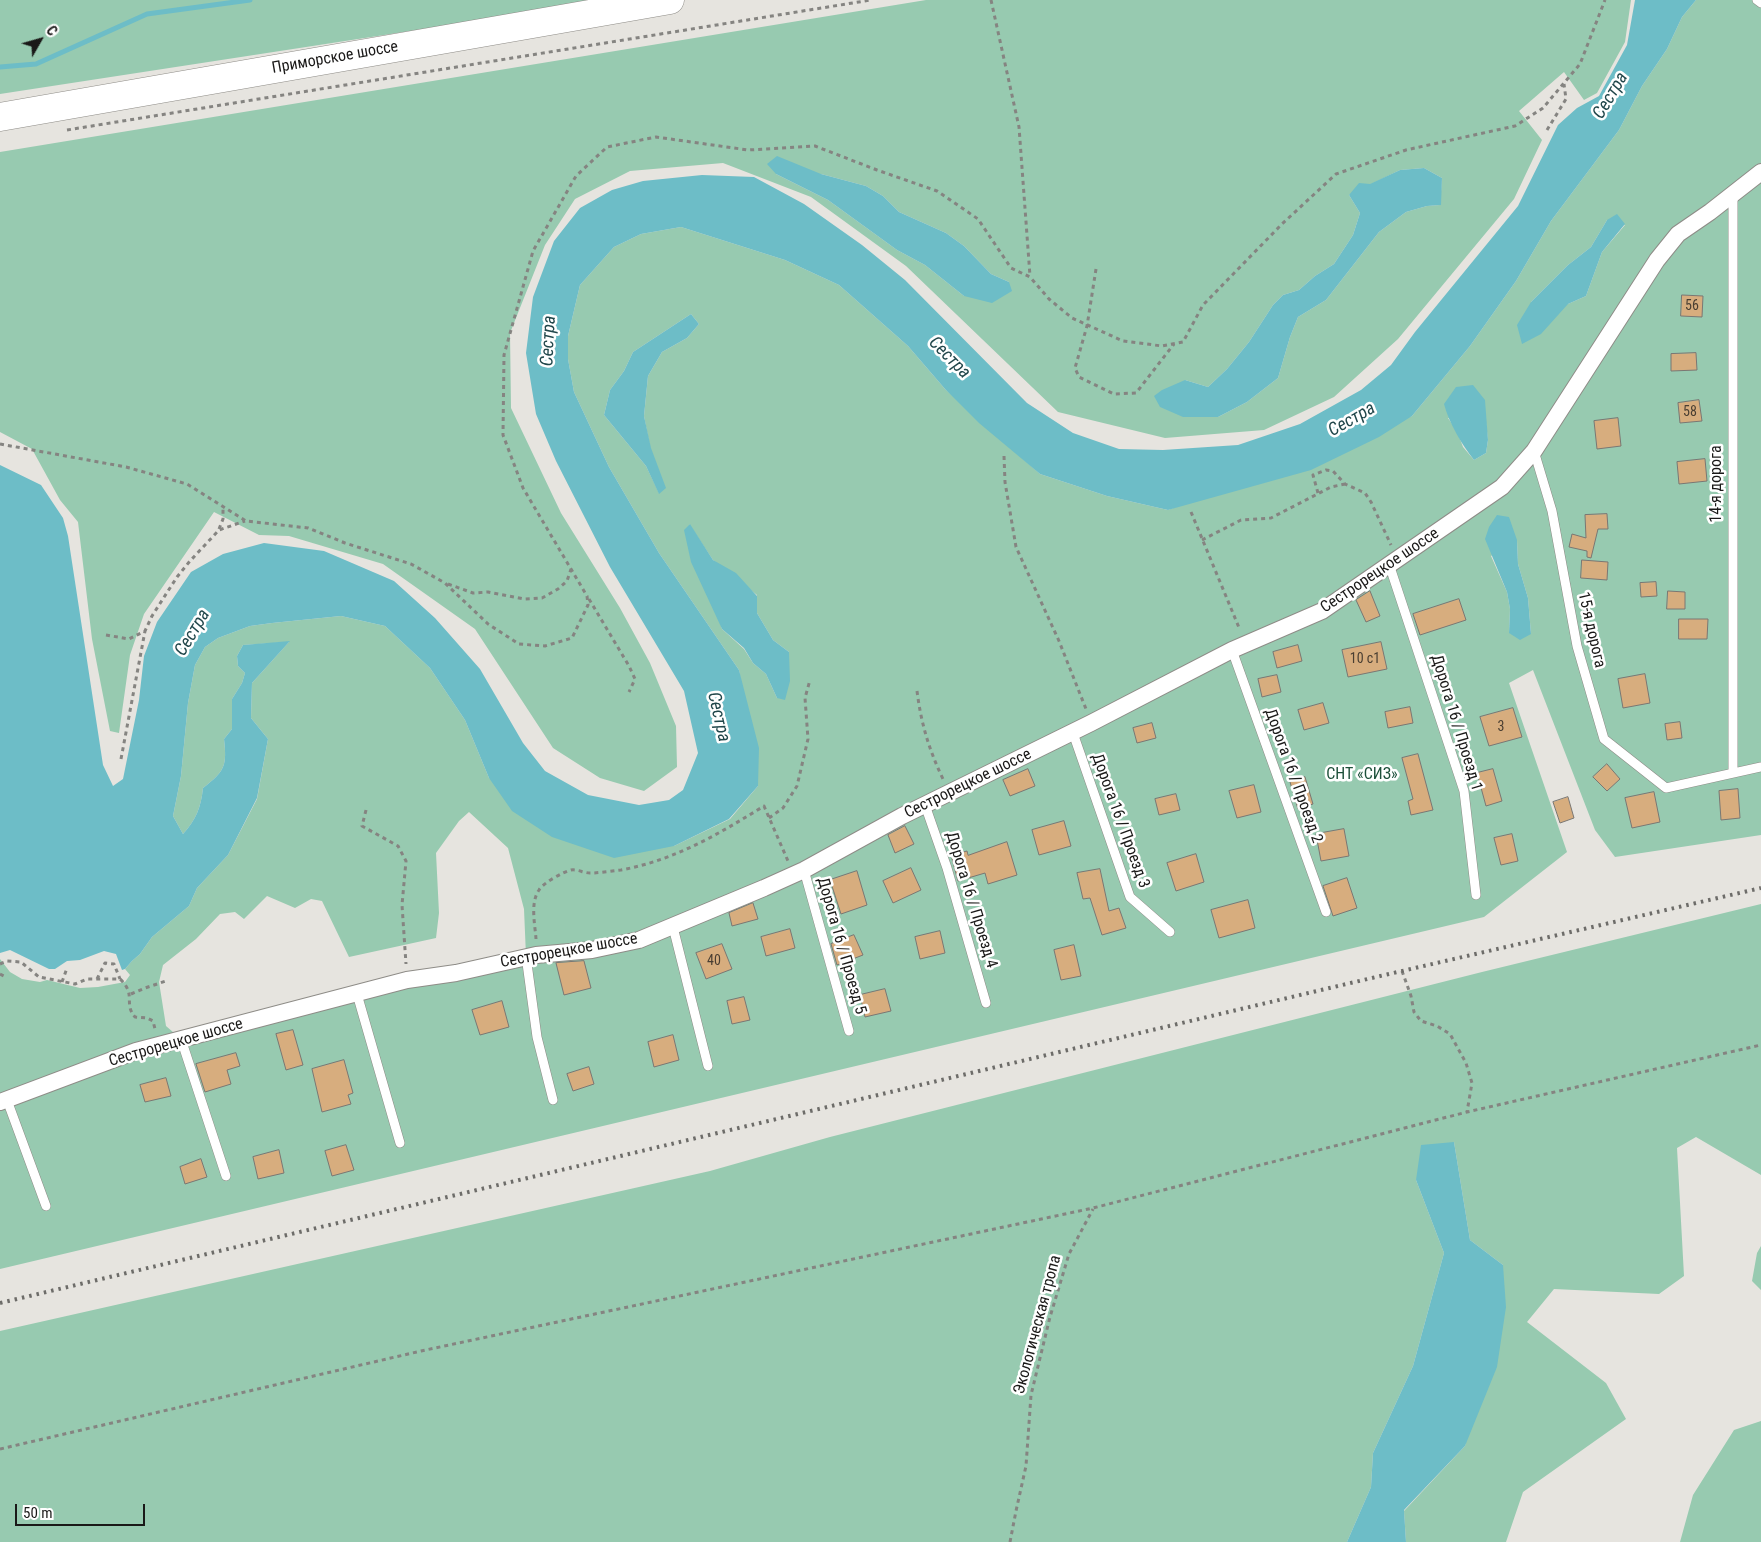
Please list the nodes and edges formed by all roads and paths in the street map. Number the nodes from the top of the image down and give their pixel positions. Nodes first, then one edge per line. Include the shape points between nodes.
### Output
1 (670, 0) edge
2 (871, 0) edge
3 (991, 0) edge
4 (1606, 0) edge
5 (1757, 0) edge
6 (1761, 3) edge
7 (1564, 83) junction
8 (0, 117) edge
9 (62, 130) dead end
10 (1547, 130) dead end
11 (1761, 172) edge
12 (1733, 194) junction
13 (1096, 269) dead end
14 (1030, 277) junction
15 (1087, 326) junction
16 (1174, 344) junction
17 (0, 444) edge
18 (1534, 450) junction
19 (1004, 456) dead end
20 (1345, 484) junction
21 (1318, 493) junction
22 (223, 506) junction
23 (1191, 512) dead end
24 (246, 521) junction
25 (219, 530) junction
26 (1202, 540) junction
27 (1393, 562) junction
28 (571, 569) junction
29 (445, 583) junction
30 (587, 596) junction
31 (145, 631) junction
32 (106, 635) dead end
33 (1239, 647) junction
34 (810, 680) dead end
35 (917, 691) dead end
36 (629, 692) dead end
37 (1091, 723) junction
38 (1073, 733) junction
39 (121, 759) dead end
40 (1761, 766) edge
41 (1733, 773) junction
42 (950, 793) junction
43 (925, 805) junction
44 (366, 810) dead end
45 (769, 818) junction
46 (799, 872) junction
47 (1476, 895) dead end
48 (1326, 912) dead end
49 (673, 927) junction
50 (1170, 932) dead end
51 (531, 956) junction
52 (0, 964) edge
53 (67, 968) dead end
54 (1402, 971) dead end
55 (0, 974) edge
56 (4, 976) dead end
57 (97, 979) junction
58 (120, 979) junction
59 (407, 980) junction
60 (166, 981) dead end
61 (62, 982) junction
62 (131, 994) junction
63 (357, 994) junction
64 (986, 1004) dead end
65 (849, 1031) dead end
66 (181, 1039) junction
67 (161, 1044) junction
68 (1761, 1045) edge
69 (708, 1066) dead end
70 (553, 1100) dead end
71 (3, 1101) edge
72 (1467, 1112) junction
73 (400, 1143) dead end
74 (226, 1176) dead end
75 (46, 1206) dead end
76 (1093, 1208) junction
77 (0, 1449) edge
78 (1010, 1542) edge

1 - 8 highway, Приморское шоссе
2 - 9 path
3 - 14 path via 1019,127
4 - 7 path via 1580,64
5 - 6 lane
7 - 10 path via 1566,98
7 - 16 path via 1542,108 1515,126 1406,150 1336,174 1203,305 1184,342
11 - 12 street, Сестрорецкое шоссе
12 - 18 street, Сестрорецкое шоссе via 1678,234
12 - 41 lane, 14-я дорога
13 - 15 path
14 - 15 path via 1048,300
14 - 28 path via 1011,268 978,219 937,191 815,146 748,150 656,137 607,147 576,176 533,251 504,355 503,435 523,488
15 - 16 path via 1123,341 1162,346
15 - 16 path via 1074,368 1079,377 1114,394 1136,392
17 - 22 path via 126,467 187,484
18 - 27 street, Сестрорецкое шоссе via 1502,487
18 - 41 lane, 15-я дорога via 1552,511 1577,646 1604,739 1666,788
19 - 37 path via 1016,547 1059,641
20 - 21 path
20 - 21 path via 1334,471 1326,470 1313,475
20 - 27 path via 1365,493 1371,502
21 - 26 path via 1271,518 1241,520
22 - 24 path
22 - 25 path
23 - 26 path
24 - 25 path
24 - 29 path via 308,528 411,564
25 - 31 path via 177,577
26 - 33 path
27 - 33 street, Сестрорецкое шоссе via 1322,612
27 - 47 lane, Дорога 16 / Проезд 1 via 1464,791
28 - 29 path via 567,581 542,598 473,593
28 - 30 path
29 - 30 path via 488,624 520,644 546,646 572,638 588,605
30 - 36 path via 635,679
31 - 32 path via 129,639
31 - 39 path
33 - 37 street, Сестрорецкое шоссе
33 - 48 lane, Дорога 16 / Проезд 2
34 - 45 path via 805,698 808,739 798,786 783,808
35 - 42 path via 930,752
37 - 38 street, Сестрорецкое шоссе
38 - 42 street, Сестрорецкое шоссе
38 - 50 lane, Дорога 16 / Проезд 3 via 1130,897
40 - 41 lane
42 - 43 street, Сестрорецкое шоссе
43 - 46 street, Сестрорецкое шоссе
43 - 64 lane, Дорога 16 / Проезд 4 via 947,868
44 - 59 path via 362,826 398,846 406,861 402,905
45 - 46 path
45 - 51 path via 764,806 691,848 654,863 590,873 572,870 550,880 539,889 534,904
46 - 49 street, Сестрорецкое шоссе
46 - 65 lane, Дорога 16 / Проезд 5
49 - 51 street, Сестрорецкое шоссе via 639,940 592,950
49 - 69 lane
51 - 59 street, Сестрорецкое шоссе
51 - 70 lane via 537,1037
52 - 61 path via 22,962 39,977
53 - 61 path
54 - 72 path via 1414,1012 1422,1021 1450,1034 1466,1063 1472,1083
55 - 56 path
57 - 58 path
57 - 58 path via 105,963 114,964
57 - 61 path via 74,984
58 - 62 path
59 - 63 street, Сестрорецкое шоссе
60 - 62 path
62 - 67 path via 129,1006 132,1013 135,1017 153,1021
63 - 66 street, Сестрорецкое шоссе
63 - 73 lane
66 - 67 street, Сестрорецкое шоссе
66 - 74 lane
67 - 71 street, Сестрорецкое шоссе
68 - 72 path
71 - 75 lane
72 - 76 path
76 - 77 path via 421,1351
76 - 78 path, Экологическая тропа via 1069,1254 1050,1317 1031,1395 1026,1466

